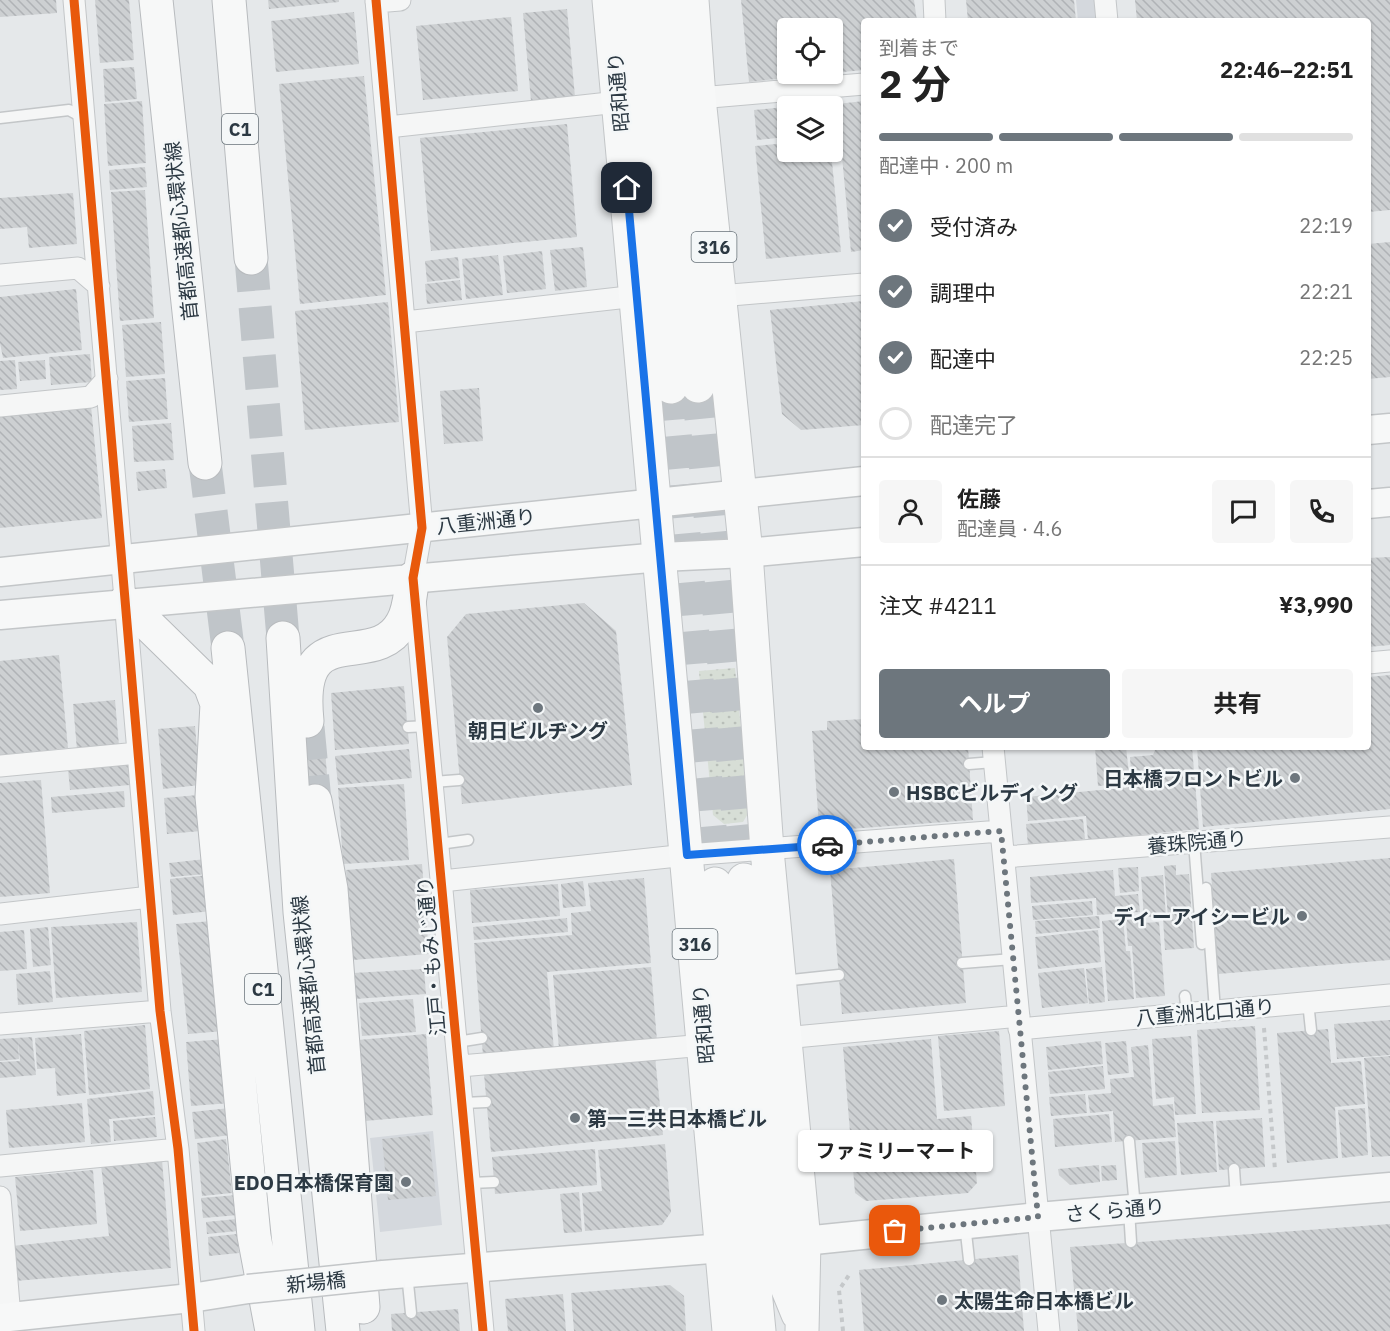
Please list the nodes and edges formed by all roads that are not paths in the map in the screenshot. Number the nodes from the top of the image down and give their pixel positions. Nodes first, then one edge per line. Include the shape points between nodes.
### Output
1 (74, 0) edge
2 (156, 0) edge
3 (175, 0) edge
4 (229, 0) edge
5 (400, 0) edge
6 (609, 0) edge
7 (634, 0) edge
8 (662, 0) edge
9 (692, 0) edge
10 (934, 0) edge
11 (1105, 0) edge
12 (376, 1) edge
13 (935, 18) edge
14 (1107, 18) edge
15 (861, 84) edge
16 (699, 98) junction
17 (618, 102) junction
18 (0, 118) edge
19 (85, 118) junction
20 (388, 127) junction
21 (180, 213) junction
22 (251, 258) tunnel mouth
23 (0, 275) edge
24 (861, 284) edge
25 (99, 286) junction
26 (637, 296) junction
27 (719, 296) junction
28 (405, 322) junction
29 (107, 379) junction
30 (0, 406) edge
31 (1390, 428) edge
32 (1371, 430) edge
33 (205, 463) tunnel mouth
34 (861, 481) edge
35 (740, 494) junction
36 (654, 501) junction
37 (1390, 502) edge
38 (1371, 504) edge
39 (423, 528) junction
40 (861, 542) edge
41 (746, 553) junction
42 (661, 557) junction
43 (122, 559) junction
44 (0, 572) edge
45 (413, 578) junction
46 (125, 602) junction
47 (0, 615) edge
48 (283, 638) tunnel mouth
49 (228, 648) tunnel mouth
50 (1390, 661) edge
51 (1371, 663) edge
52 (308, 727) tunnel mouth
53 (138, 753) junction
54 (994, 754) edge
55 (969, 764) dead end
56 (0, 766) edge
57 (459, 780) dead end
58 (433, 782) junction
59 (315, 801) tunnel mouth
60 (1390, 827) edge
61 (1001, 831) junction
62 (468, 840) dead end
63 (1194, 842) junction
64 (439, 844) junction
65 (766, 850) junction
66 (687, 855) junction
67 (1004, 857) junction
68 (442, 881) junction
69 (1206, 888) dead end
70 (150, 897) junction
71 (0, 914) edge
72 (1202, 944) dead end
73 (1013, 959) junction
74 (962, 963) dead end
75 (839, 975) dead end
76 (778, 981) junction
77 (1390, 994) edge
78 (1308, 1002) junction
79 (160, 1011) junction
80 (1215, 1011) junction
81 (1019, 1023) junction
82 (0, 1024) edge
83 (1311, 1030) dead end
84 (482, 1038) dead end
85 (784, 1038) junction
86 (458, 1042) junction
87 (705, 1045) junction
88 (460, 1066) junction
89 (486, 1102) dead end
90 (463, 1103) junction
91 (1129, 1141) dead end
92 (178, 1149) junction
93 (0, 1166) edge
94 (1234, 1169) dead end
95 (494, 1182) dead end
96 (471, 1183) junction
97 (1390, 1187) edge
98 (1236, 1199) junction
99 (1132, 1209) junction
100 (0, 1211) edge
101 (1038, 1217) junction
102 (965, 1224) junction
103 (804, 1241) junction
104 (1131, 1242) dead end
105 (723, 1248) junction
106 (969, 1260) dead end
107 (479, 1268) junction
108 (395, 1274) junction
109 (191, 1298) junction
110 (411, 1313) dead end
111 (5, 1318) edge
112 (802, 1326) edge
113 (194, 1331) edge
114 (272, 1331) edge
115 (298, 1331) edge
116 (343, 1331) edge
117 (365, 1331) edge
118 (483, 1331) edge
119 (729, 1331) edge
120 (759, 1331) edge
121 (1049, 1331) edge

1 - 19 street
2 - 21 main road, 首都高速都心環状線
3 - 21 main road
4 - 22 main road, C1
5 - 12 street
6 - 17 main road, 昭和通り / 316
7 - 8 main road, 昭和通り / 316 via 684,387
9 - 16 main road, 昭和通り / 316
10 - 13 street
11 - 14 street
12 - 20 street, 江戸・もみじ通り
15 - 16 street
16 - 27 main road, 昭和通り / 316
17 - 20 street
17 - 26 main road, 昭和通り / 316
18 - 19 lane via 69,110
19 - 25 street
20 - 28 street, 江戸・もみじ通り
21 - 33 main road, 首都高速都心環状線
23 - 25 street via 78,268
24 - 27 street
25 - 29 street
26 - 28 street
26 - 36 main road, 昭和通り / 316
27 - 35 main road, 昭和通り / 316
28 - 39 street, 江戸・もみじ通り
29 - 30 street via 91,397
29 - 43 street
31 - 32 street
34 - 35 street, 八重洲通り
35 - 36 street, 八重洲通り
35 - 41 main road, 昭和通り / 316
36 - 39 street, 八重洲通り
36 - 42 main road, 昭和通り / 316
37 - 38 street
39 - 43 street, 八重洲通り
39 - 45 street, 江戸・もみじ通り
40 - 41 street
41 - 42 street
41 - 65 main road, 昭和通り / 316
42 - 45 street
42 - 66 main road, 昭和通り / 316
43 - 44 street, 八重洲通り
43 - 46 street
45 - 46 street
45 - 52 main road via 407,611 395,632 383,640 333,652 314,666 305,688
45 - 58 street, 江戸・もみじ通り via 418,727
46 - 47 street
46 - 53 street
46 - 114 main road via 210,685 217,704 212,797 254,1236
48 - 116 main road, 首都高速都心環状線 / C1 via 300,912
49 - 115 main road, C1
50 - 51 street
53 - 56 street
53 - 70 street
54 - 55 lane
54 - 61 street
57 - 58 lane
58 - 64 street, 江戸・もみじ通り
59 - 117 main road via 331,889
60 - 63 street, 養珠院通り via 1235,832
61 - 65 street
61 - 67 street
62 - 64 lane
63 - 67 street, 養珠院通り via 1150,840
63 - 72 lane
64 - 68 street, 江戸・もみじ通り
65 - 66 street
65 - 76 main road, 昭和通り / 316
66 - 68 street via 583,861
66 - 87 main road, 昭和通り / 316
67 - 73 street
68 - 86 street, 江戸・もみじ通り
69 - 80 lane
70 - 71 street
70 - 79 street
73 - 74 lane
73 - 81 street
75 - 76 lane
76 - 85 main road, 昭和通り / 316
77 - 78 street, 八重洲北口通り
78 - 80 street, 八重洲北口通り
78 - 83 lane
79 - 82 street
79 - 92 street
80 - 81 street, 八重洲北口通り via 1186,1004
81 - 85 street, 八重洲北口通り
81 - 101 street
84 - 86 lane
85 - 103 main road, 昭和通り / 316
86 - 88 street, 江戸・もみじ通り
87 - 88 street
87 - 105 main road, 昭和通り / 316
88 - 90 street, 江戸・もみじ通り
89 - 90 lane
90 - 96 street, 江戸・もみじ通り
91 - 99 lane
92 - 93 street
92 - 109 street
94 - 98 lane
95 - 96 lane
96 - 107 street, 江戸・もみじ通り
97 - 98 street, さくら通り
98 - 99 street, さくら通り
99 - 101 street, さくら通り
99 - 104 lane
100 - 111 street
101 - 102 street, さくら通り
101 - 121 street
102 - 103 street, さくら通り
102 - 106 lane
103 - 112 main road, 昭和通り / 316
105 - 107 street, 新場橋
105 - 119 main road, 昭和通り / 316
107 - 108 street, 新場橋
107 - 118 street, 江戸・もみじ通り
108 - 109 street, 新場橋, bridge
108 - 110 lane
109 - 111 street, 新場橋
109 - 113 street
112 - 120 main road, 昭和通り / 316 via 780,1270 730,882

